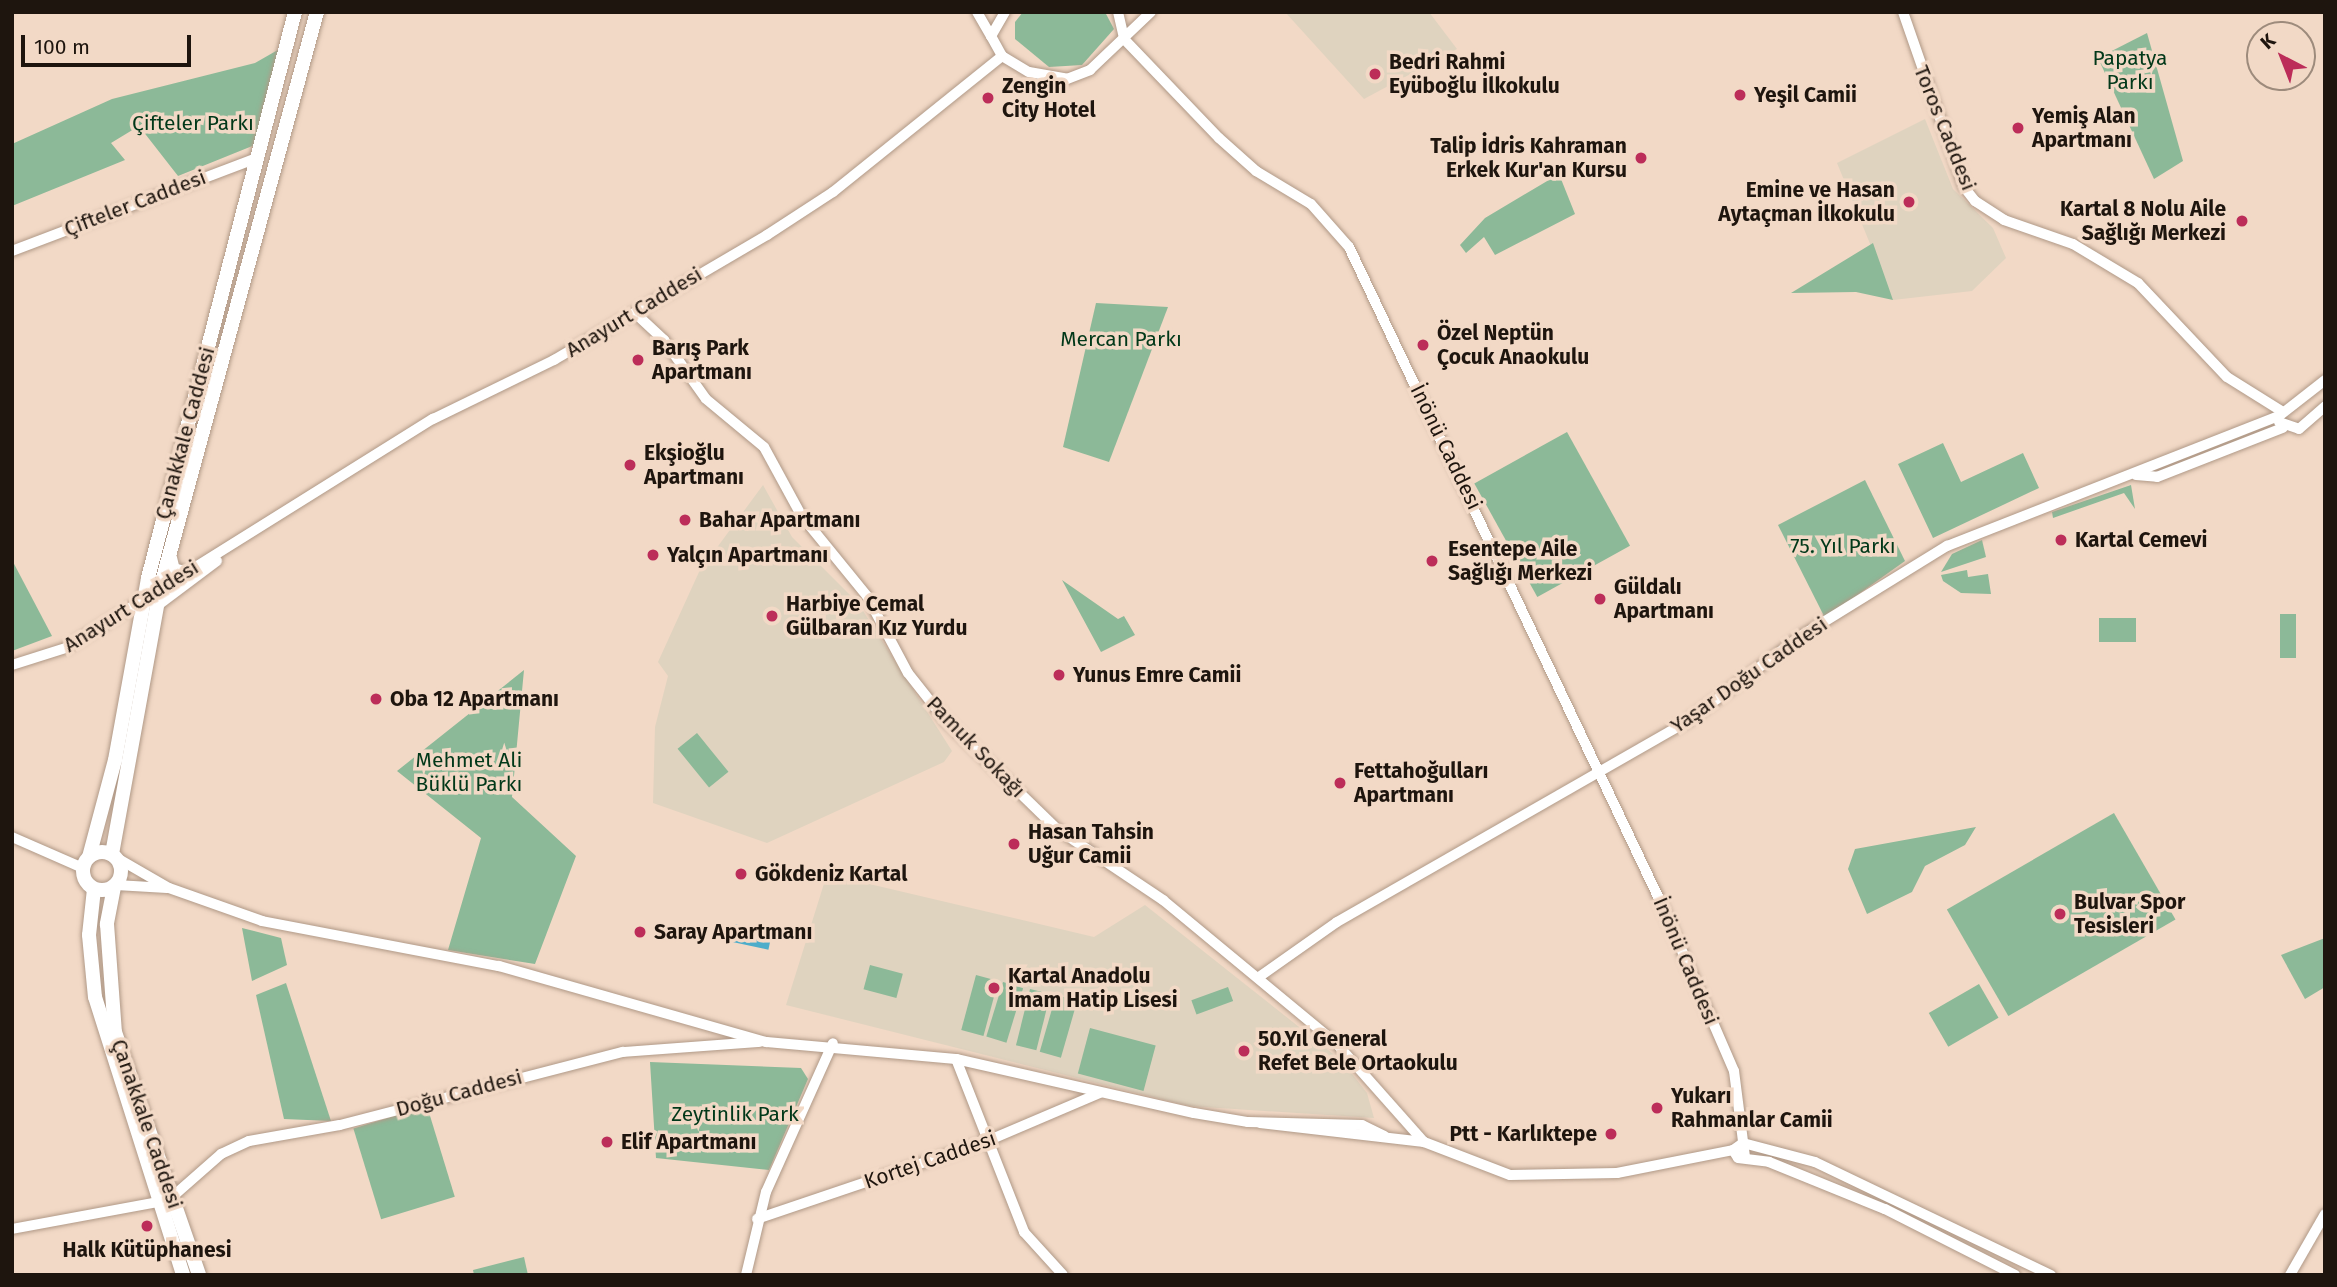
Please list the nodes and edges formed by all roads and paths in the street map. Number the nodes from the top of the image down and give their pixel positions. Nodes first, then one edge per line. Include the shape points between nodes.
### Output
1 (295, 12) edge
2 (317, 12) edge
3 (977, 12) edge
4 (1005, 12) edge
5 (1118, 12) edge
6 (1151, 12) edge
7 (1903, 12) edge
8 (991, 36) junction
9 (1124, 38) junction
10 (1002, 56) junction
11 (259, 157) junction
12 (12, 251) edge
13 (635, 313) junction
14 (2322, 388) edge
15 (2324, 408) edge
16 (2281, 414) junction
17 (2283, 428) junction
18 (2136, 475) junction
19 (245, 536) junction
20 (170, 558) junction
21 (184, 573) junction
22 (160, 589) junction
23 (150, 603) junction
24 (12, 665) edge
25 (1600, 769) junction
26 (12, 837) edge
27 (115, 856) junction
28 (86, 862) junction
29 (115, 886) junction
30 (169, 888) junction
31 (94, 889) junction
32 (1259, 977) junction
33 (721, 1028) junction
34 (766, 1042) junction
35 (833, 1043) junction
36 (697, 1049) junction
37 (956, 1059) junction
38 (1100, 1093) junction
39 (1745, 1121) junction
40 (985, 1142) junction
41 (1424, 1142) junction
42 (1747, 1146) junction
43 (1733, 1148) junction
44 (1745, 1157) junction
45 (164, 1200) junction
46 (2325, 1214) edge
47 (757, 1219) junction
48 (12, 1228) edge
49 (183, 1275) edge
50 (199, 1275) edge
51 (746, 1275) edge
52 (1063, 1275) edge
53 (2015, 1275) edge
54 (2051, 1275) edge
55 (2290, 1275) edge

1 - 11 main road, Çanakkale Caddesi
2 - 20 main road, Çanakkale Caddesi
3 - 8 street
4 - 8 street
5 - 9 street
6 - 9 street
7 - 16 street, Toros Caddesi via 1959,175 1975,201 2004,220 2073,244 2138,283 2227,377
8 - 10 street
9 - 10 street via 1090,70 1067,79 1029,72
9 - 25 street, İnönü Caddesi via 1219,138 1256,171 1311,204 1349,247
10 - 13 street, Anayurt Caddesi via 833,192
11 - 12 street, Çifteler Caddesi
11 - 23 main road, Çanakkale Caddesi
13 - 19 street, Anayurt Caddesi via 433,419
13 - 32 street, Pamuk Sokağı via 664,340 706,399 764,447 800,515 867,596 908,673 946,722 1057,829 1132,877
14 - 16 street, Yaşar Doğu Caddesi
15 - 17 street, Yaşar Doğu Caddesi via 2299,429
16 - 17 street
16 - 18 street, Yaşar Doğu Caddesi
17 - 18 street, Yaşar Doğu Caddesi via 2157,477
18 - 25 street, Yaşar Doğu Caddesi via 1947,546 1801,636 1689,720
19 - 21 street, Anayurt Caddesi
19 - 23 street, Anayurt Caddesi
20 - 21 main road via 173,570
20 - 22 main road, Çanakkale Caddesi
21 - 22 street, Anayurt Caddesi
22 - 23 main road, Çanakkale Caddesi
23 - 24 street, Anayurt Caddesi via 66,648
23 - 27 main road, Çanakkale Caddesi
23 - 28 main road, Çanakkale Caddesi via 115,760
25 - 32 street, Yaşar Doğu Caddesi via 1337,922
25 - 39 street, İnönü Caddesi via 1734,1071
26 - 28 street
27 - 28 main road
27 - 29 main road, Çanakkale Caddesi via 122,870
27 - 30 street
28 - 31 main road
29 - 30 street
29 - 31 main road
29 - 45 main road, Çanakkale Caddesi via 107,924 115,1032
30 - 33 street via 262,921 499,966
31 - 45 main road, Çanakkale Caddesi via 89,935 95,997
32 - 41 street, Pamuk Sokağı via 1337,1044
33 - 34 street
33 - 36 street via 713,1043
34 - 35 street
34 - 36 street, Doğu Caddesi
35 - 37 street
35 - 47 street
36 - 45 street, Doğu Caddesi via 623,1052 569,1063 340,1125 249,1141 221,1154
37 - 38 street
37 - 40 street
38 - 40 street, Kortej Caddesi
38 - 41 street via 1260,1123 1271,1129
39 - 42 street, İnönü Caddesi
39 - 43 street
40 - 47 street, Kortej Caddesi
40 - 52 street via 1024,1232
41 - 43 street via 1510,1175 1617,1174
42 - 43 street
42 - 44 street, İnönü Caddesi
42 - 54 street via 1815,1163 1894,1196
43 - 44 street
44 - 53 street via 1885,1209
45 - 48 street
45 - 49 main road, Çanakkale Caddesi
45 - 50 main road, Çanakkale Caddesi
46 - 55 street
47 - 51 street

